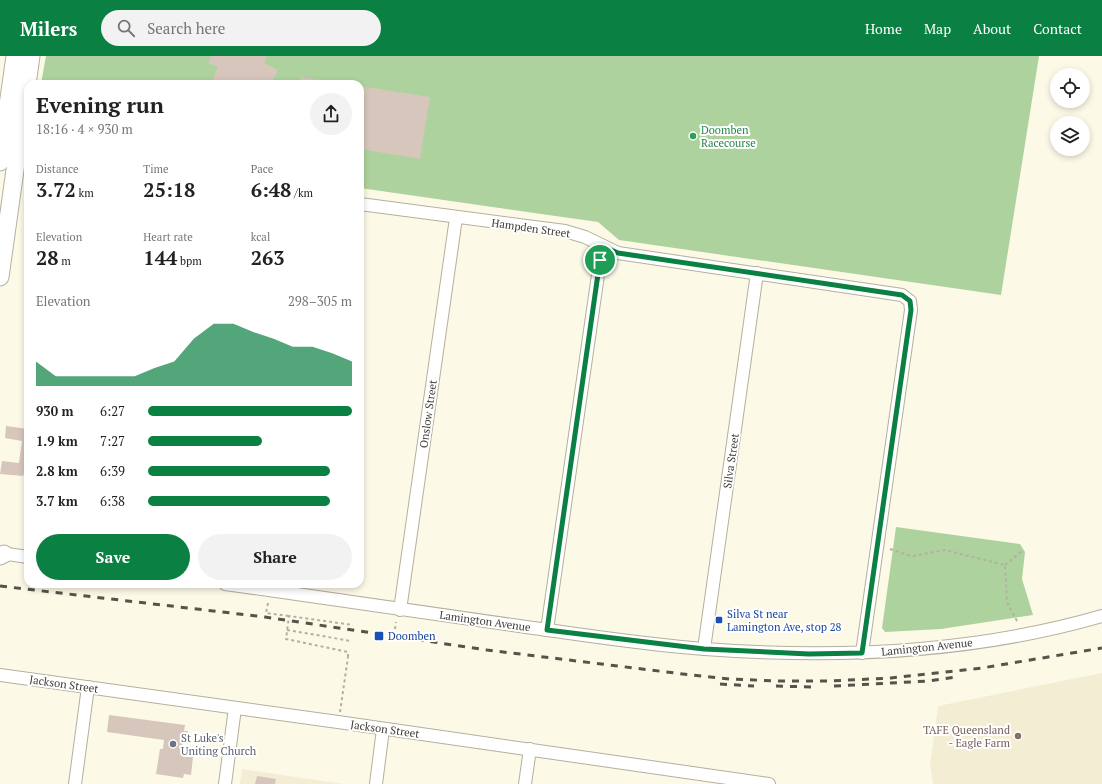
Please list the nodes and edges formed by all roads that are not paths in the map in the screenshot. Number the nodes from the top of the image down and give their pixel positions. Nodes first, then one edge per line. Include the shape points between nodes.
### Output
1 (15, 56) edge
2 (31, 56) edge
3 (26, 80) edge
4 (24, 87) edge
5 (9, 154) edge
6 (364, 205) edge
7 (456, 218) junction
8 (602, 246) junction
9 (757, 273) junction
10 (0, 277) edge
11 (1, 554) edge
12 (24, 557) edge
13 (266, 588) edge
14 (400, 610) junction
15 (1102, 616) edge
16 (547, 630) junction
17 (704, 649) junction
18 (862, 653) junction
19 (0, 675) edge
20 (88, 687) junction
21 (235, 708) junction
22 (383, 729) junction
23 (530, 749) junction
24 (75, 784) edge
25 (225, 784) edge
26 (376, 784) edge
27 (525, 784) edge
28 (770, 784) edge

1 - 5 main road
2 - 3 main road
4 - 5 main road
5 - 10 main road
6 - 7 street, Hampden Street
7 - 8 street, Hampden Street via 565,231
7 - 14 street, Onslow Street
8 - 9 street, Hampden Street via 618,253
8 - 16 street
9 - 17 street, Silva Street
9 - 18 street, Hampden Street via 902,295 910,301 911,310
11 - 12 street
13 - 14 street, Lamington Avenue
14 - 16 street, Lamington Avenue
15 - 18 street, Lamington Avenue via 992,639 930,648
16 - 17 street, Lamington Avenue
17 - 18 street, Lamington Avenue via 809,654
19 - 20 street, Jackson Street
20 - 21 street, Jackson Street
20 - 24 street
21 - 22 street, Jackson Street
21 - 25 street
22 - 23 street, Jackson Street
22 - 26 street
23 - 27 street
23 - 28 street, Jackson Street

